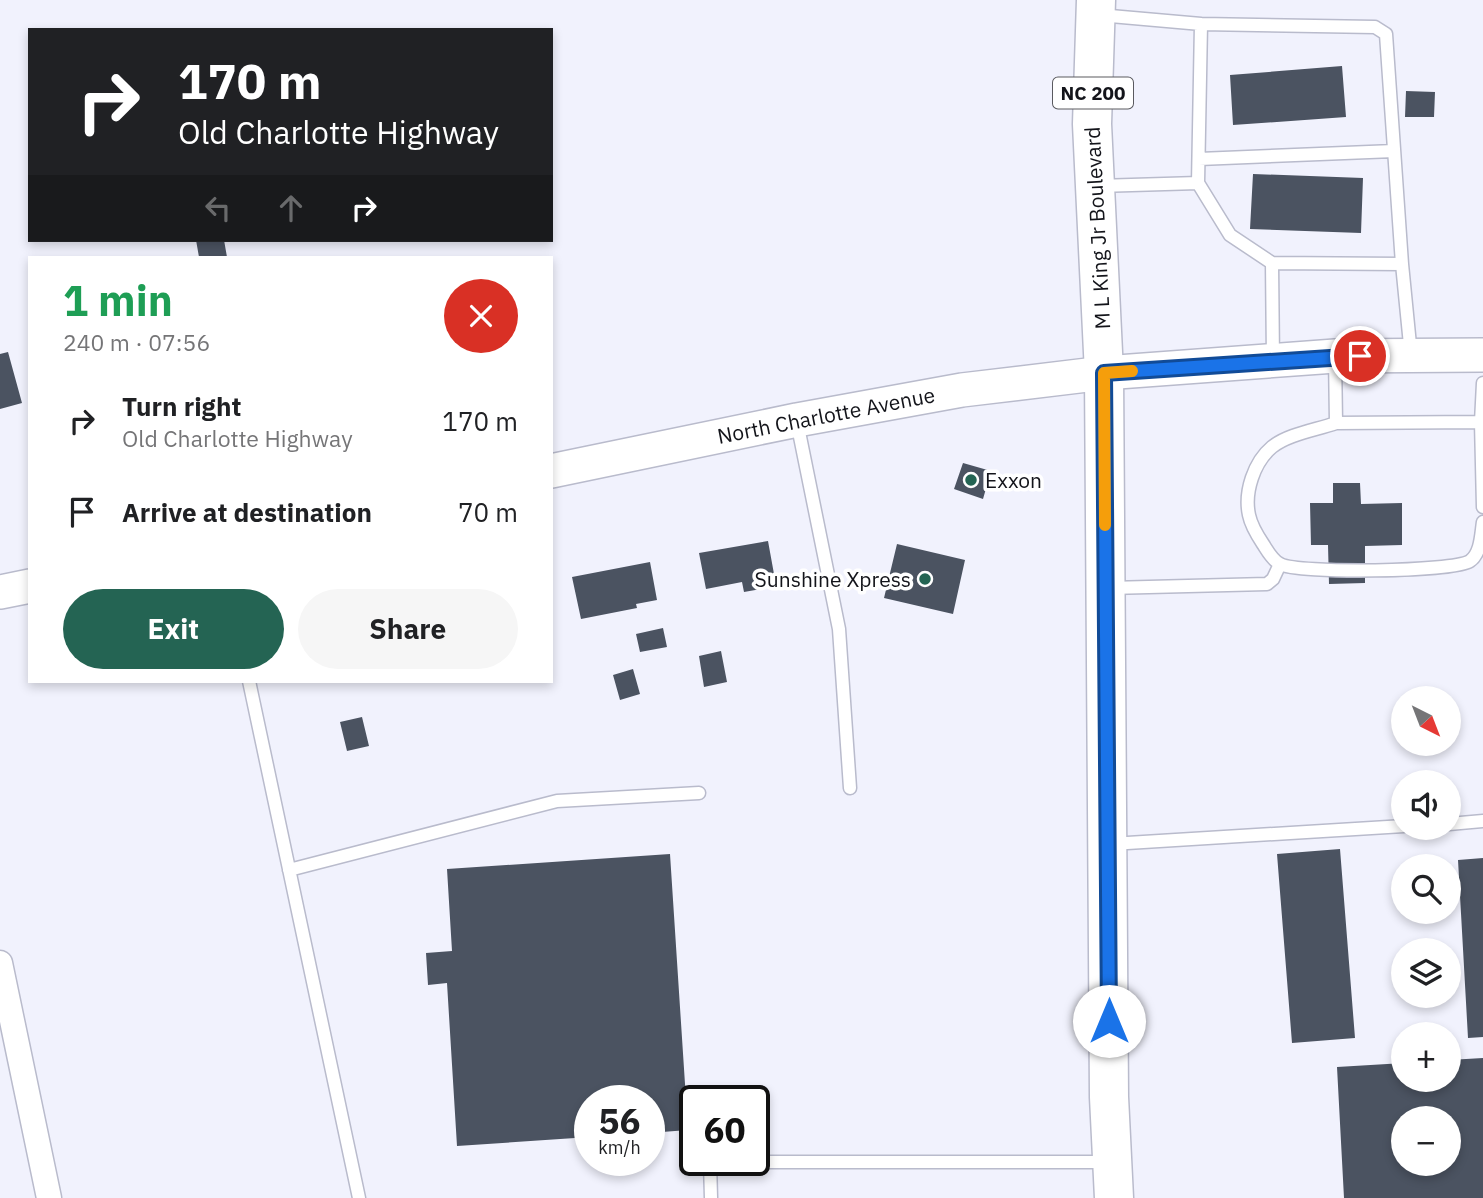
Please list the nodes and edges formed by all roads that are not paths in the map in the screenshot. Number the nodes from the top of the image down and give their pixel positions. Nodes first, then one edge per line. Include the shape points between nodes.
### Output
1 (1097, 7) edge
2 (1201, 24) junction
3 (1394, 151) junction
4 (1199, 159) junction
5 (1198, 183) junction
6 (1094, 186) junction
7 (1272, 263) junction
8 (1402, 264) junction
9 (1411, 355) junction
10 (1483, 355) edge
11 (1335, 356) junction
12 (1273, 361) junction
13 (1104, 373) junction
14 (1483, 383) edge
15 (797, 420) junction
16 (1481, 422) edge
17 (1336, 423) junction
18 (553, 471) edge
19 (1483, 507) edge
20 (1483, 522) edge
21 (1280, 564) junction
22 (28, 586) edge
23 (1105, 588) junction
24 (0, 592) edge
25 (248, 683) edge
26 (850, 788) dead end
27 (699, 793) dead end
28 (1483, 821) edge
29 (1461, 823) edge
30 (1391, 827) edge
31 (1107, 845) junction
32 (289, 870) junction
33 (0, 964) edge
34 (1113, 1180) edge
35 (49, 1198) edge
36 (359, 1198) edge
37 (711, 1198) edge

1 - 2 lane
1 - 6 main road, M L King Jr Boulevard / NC 200
2 - 3 lane via 1375,27 1386,34
2 - 4 lane
3 - 4 lane
3 - 8 lane
4 - 5 lane
5 - 6 lane
5 - 7 lane via 1230,235
6 - 13 main road, M L King Jr Boulevard / NC 200
7 - 8 lane
7 - 12 lane
8 - 9 lane
9 - 10 main road, North Charlotte Avenue
9 - 11 main road, North Charlotte Avenue
11 - 12 main road, North Charlotte Avenue
11 - 17 lane
12 - 13 main road, North Charlotte Avenue
13 - 15 main road, North Charlotte Avenue via 962,390
13 - 23 main road, NC 200
14 - 16 lane
15 - 18 main road, North Charlotte Avenue
15 - 26 lane via 839,629
16 - 17 lane
16 - 19 lane
17 - 21 lane via 1280,441 1256,466 1248,514 1257,535
20 - 21 lane via 1477,554 1461,565 1328,570
21 - 23 lane via 1267,584
22 - 24 main road
23 - 31 main road, NC 200
25 - 32 lane
27 - 32 lane via 557,801
28 - 29 lane
30 - 31 lane
31 - 34 main road, NC 200
32 - 36 lane
33 - 35 street
34 - 37 lane via 710,1163

